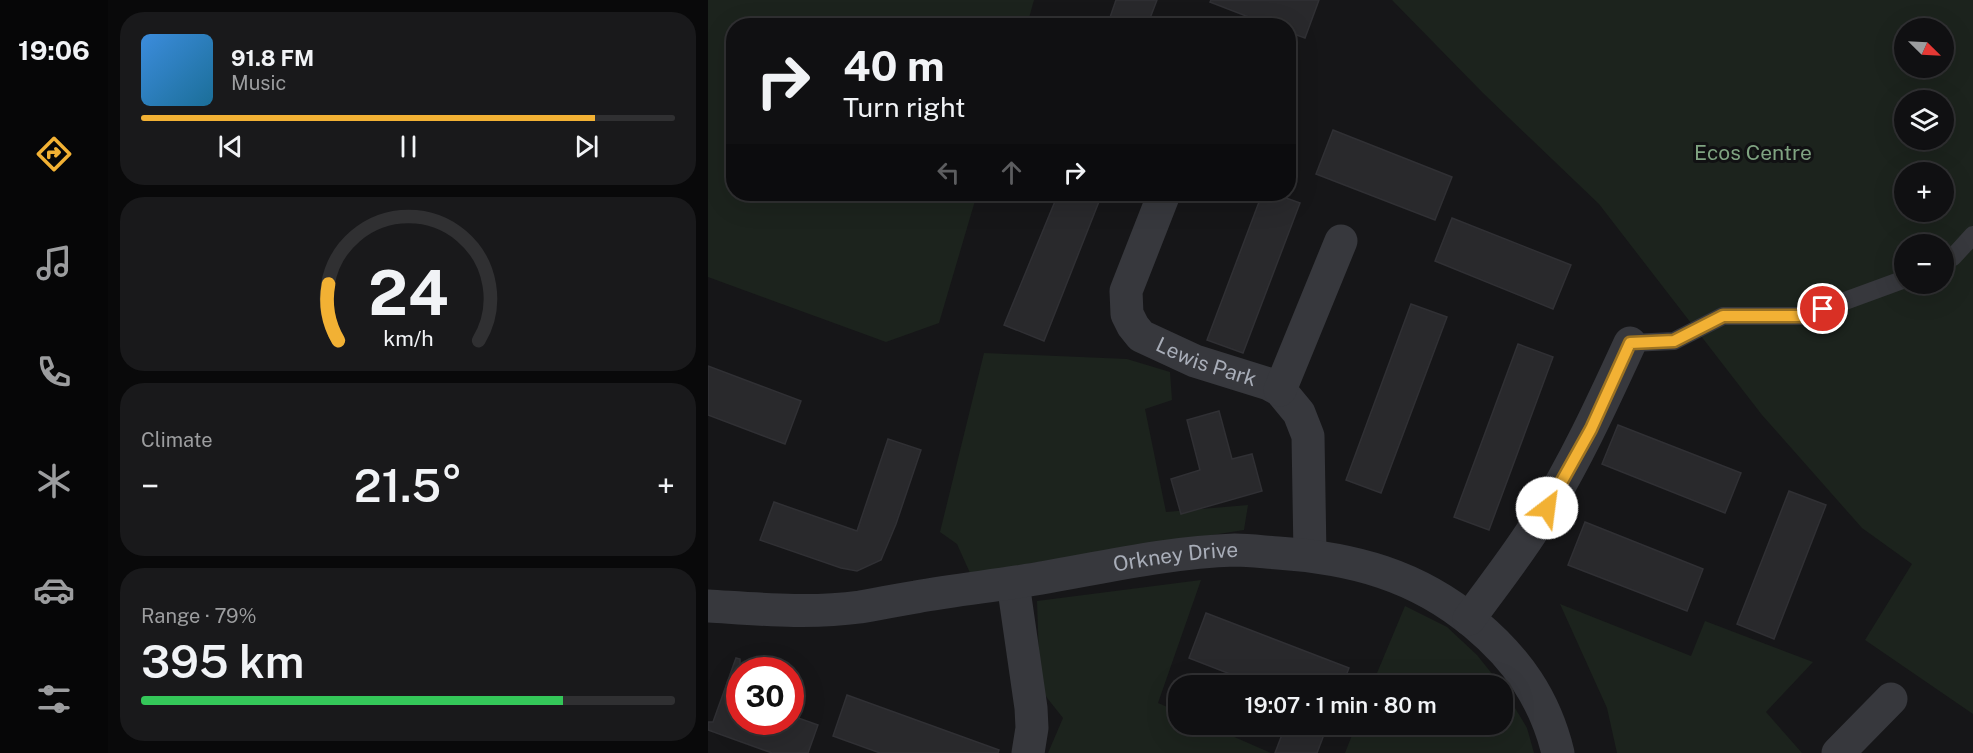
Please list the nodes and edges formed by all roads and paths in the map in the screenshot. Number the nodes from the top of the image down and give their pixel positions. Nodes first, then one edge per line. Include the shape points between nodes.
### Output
1 (1161, 201) edge
2 (1973, 235) edge
3 (1341, 241) dead end
4 (1954, 256) edge
5 (1894, 283) edge
6 (1630, 343) joint
7 (1280, 390) junction
8 (1310, 555) junction
9 (1013, 583) junction
10 (708, 606) edge
11 (1469, 619) junction
12 (1891, 699) dead end
13 (1028, 753) edge
14 (1558, 753) edge
15 (1838, 753) edge

1 - 7 street, Lewis Park via 1126,291 1126,309 1133,326 1144,338 1195,361
2 - 4 lane
3 - 7 street, Lewis Park
5 - 6 lane via 1804,316 1723,316 1674,341
6 - 11 street via 1591,429 1556,492 1520,550
7 - 8 street, Lewis Park via 1299,412 1308,436
8 - 9 street, Orkney Drive via 1236,550 1152,558
8 - 11 street, Orkney Drive via 1349,561 1401,579
9 - 10 street, Orkney Drive via 836,609 785,611
9 - 13 street via 1031,708
11 - 14 street, Orkney Drive via 1503,649 1530,682
12 - 15 street

